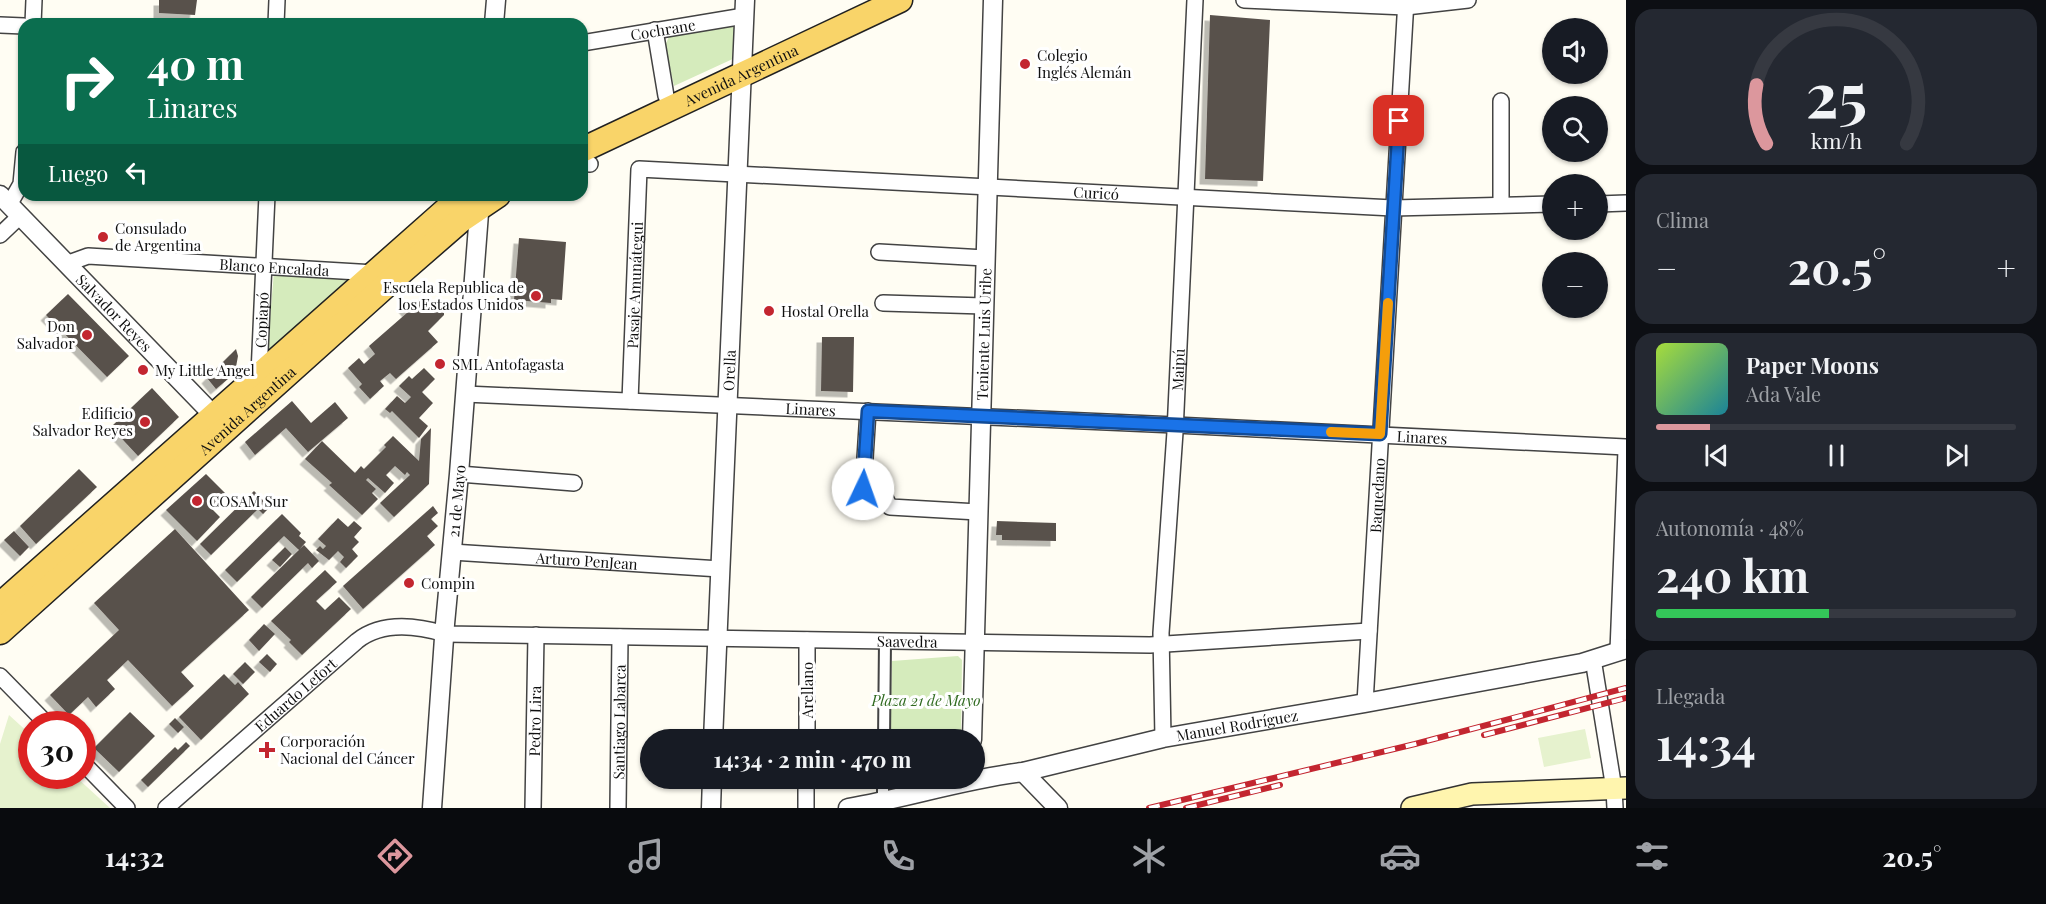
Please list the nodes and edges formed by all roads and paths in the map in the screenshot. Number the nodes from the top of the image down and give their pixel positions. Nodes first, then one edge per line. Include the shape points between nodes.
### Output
1 (34, 0) edge
2 (277, 0) edge
3 (496, 0) edge
4 (867, 0) edge
5 (900, 0) edge
6 (993, 0) edge
7 (1195, 0) edge
8 (1244, 0) edge
9 (1468, 0) edge
10 (1406, 4) edge
11 (744, 8) edge
12 (33, 18) edge
13 (276, 18) edge
14 (494, 18) edge
15 (0, 25) edge
16 (18, 26) edge
17 (655, 30) junction
18 (588, 42) edge
19 (742, 68) junction
20 (666, 96) junction
21 (1501, 101) dead end
22 (588, 129) edge
23 (588, 157) edge
24 (639, 169) joint
25 (737, 173) junction
26 (987, 186) junction
27 (18, 191) edge
28 (1186, 197) junction
29 (267, 201) edge
30 (477, 201) edge
31 (478, 201) edge
32 (481, 201) edge
33 (1626, 203) edge
34 (1542, 204) edge
35 (1608, 204) edge
36 (10, 205) edge
37 (1501, 206) junction
38 (1393, 208) junction
39 (0, 234) edge
40 (879, 252) dead end
41 (986, 258) junction
42 (66, 264) junction
43 (263, 266) junction
44 (375, 273) junction
45 (883, 303) dead end
46 (984, 306) junction
47 (259, 374) junction
48 (465, 394) junction
49 (630, 401) junction
50 (727, 405) junction
51 (868, 411) junction
52 (981, 416) junction
53 (220, 423) junction
54 (1175, 424) junction
55 (1380, 434) junction
56 (1626, 448) edge
57 (459, 474) junction
58 (574, 483) dead end
59 (978, 512) junction
60 (452, 552) junction
61 (720, 569) junction
62 (0, 605) edge
63 (1369, 631) junction
64 (0, 632) edge
65 (445, 634) junction
66 (536, 636) junction
67 (620, 637) junction
68 (718, 639) junction
69 (807, 640) junction
70 (885, 641) junction
71 (975, 643) junction
72 (1160, 645) junction
73 (1622, 650) edge
74 (1593, 659) junction
75 (0, 676) edge
76 (1365, 703) junction
77 (34, 711) edge
78 (714, 729) edge
79 (807, 729) edge
80 (884, 729) edge
81 (972, 729) edge
82 (1163, 738) junction
83 (1023, 772) junction
84 (96, 776) edge
85 (985, 778) edge
86 (712, 789) edge
87 (806, 789) edge
88 (883, 789) edge
89 (936, 789) edge
90 (1619, 795) edge
91 (883, 802) junction
92 (1424, 806) edge
93 (127, 808) edge
94 (166, 808) edge
95 (432, 808) edge
96 (533, 808) edge
97 (618, 808) edge
98 (711, 808) edge
99 (806, 808) edge
100 (848, 808) edge
101 (1058, 808) edge

1 - 12 street
2 - 13 street
3 - 14 street
4 - 19 main road, Avenida Argentina
5 - 19 main road, Avenida Argentina
6 - 26 street, Teniente Luis Uribe
7 - 28 street, Maipú
8 - 10 street
9 - 10 street
10 - 38 street, Baquedano
11 - 17 street, Cochrane
11 - 19 street, Orella
15 - 16 street
17 - 18 street, Cochrane
17 - 20 street
19 - 20 main road, Avenida Argentina
19 - 23 main road, Avenida Argentina
19 - 25 street, Orella
20 - 22 main road, Avenida Argentina
21 - 37 street
24 - 25 street, Curicó
24 - 49 street, Pasaje Amunátegui
25 - 26 street, Curicó
25 - 50 street, Orella
26 - 28 street, Curicó
26 - 41 street, Teniente Luis Uribe
27 - 36 street
28 - 38 street, Curicó
28 - 54 street, Maipú
29 - 43 street, Copiapó
30 - 44 main road, Avenida Argentina
31 - 53 main road, Avenida Argentina via 392,280
32 - 48 street, 21 de Mayo
33 - 35 street
34 - 37 street, Curicó
36 - 39 street
36 - 42 street, Salvador Reyes
37 - 38 street, Curicó
38 - 55 street, Baquedano
40 - 41 street
41 - 46 street, Teniente Luis Uribe
42 - 43 street, Blanco Encalada via 88,256
42 - 53 street, Salvador Reyes
43 - 44 street, Blanco Encalada
43 - 47 street, Copiapó
44 - 47 main road, Avenida Argentina
45 - 46 street
46 - 52 street, Teniente Luis Uribe
47 - 53 main road, Avenida Argentina
48 - 49 street, Linares
48 - 57 street, 21 de Mayo
49 - 50 street, Linares
50 - 51 street, Linares
50 - 61 street, Orella
51 - 52 street, Linares
51 - 59 street via 865,492 883,494 890,507
52 - 54 street, Linares
52 - 59 street, Teniente Luis Uribe
53 - 62 main road, Avenida Argentina
53 - 64 main road, Avenida Argentina
54 - 55 street, Linares
54 - 72 street, Maipú
55 - 56 street, Linares
55 - 63 street, Baquedano
56 - 73 street
57 - 58 street
57 - 60 street, 21 de Mayo
59 - 71 street, Teniente Luis Uribe
60 - 61 street, Arturo PenJean
60 - 65 street, 21 de Mayo
61 - 68 street, Orella
63 - 72 street, Saavedra
63 - 76 street, Baquedano
65 - 66 street, Saavedra
65 - 94 street, Eduardo Lefort via 390,626 364,635
65 - 95 street, 21 de Mayo
66 - 67 street, Saavedra
66 - 96 street, Pedro Lira
67 - 68 street, Saavedra
67 - 97 street, Santiago Labarca
68 - 69 street, Saavedra
68 - 78 street, Orella
69 - 70 street, Saavedra
69 - 79 street, Arellano
70 - 71 street, Saavedra
70 - 80 street
71 - 72 street, Saavedra
71 - 81 street, Teniente Luis Uribe
72 - 82 street, Maipú
73 - 74 street, Manuel Rodríguez
74 - 76 street, Manuel Rodríguez
74 - 90 street
75 - 77 street
76 - 82 street, Manuel Rodríguez
82 - 83 street, Manuel Rodríguez
83 - 85 street, Manuel Rodríguez
83 - 101 street
84 - 93 street
86 - 98 street
87 - 99 street
88 - 91 street
89 - 91 street, Manuel Rodríguez
90 - 92 main road via 1482,793
91 - 100 street, Manuel Rodríguez

